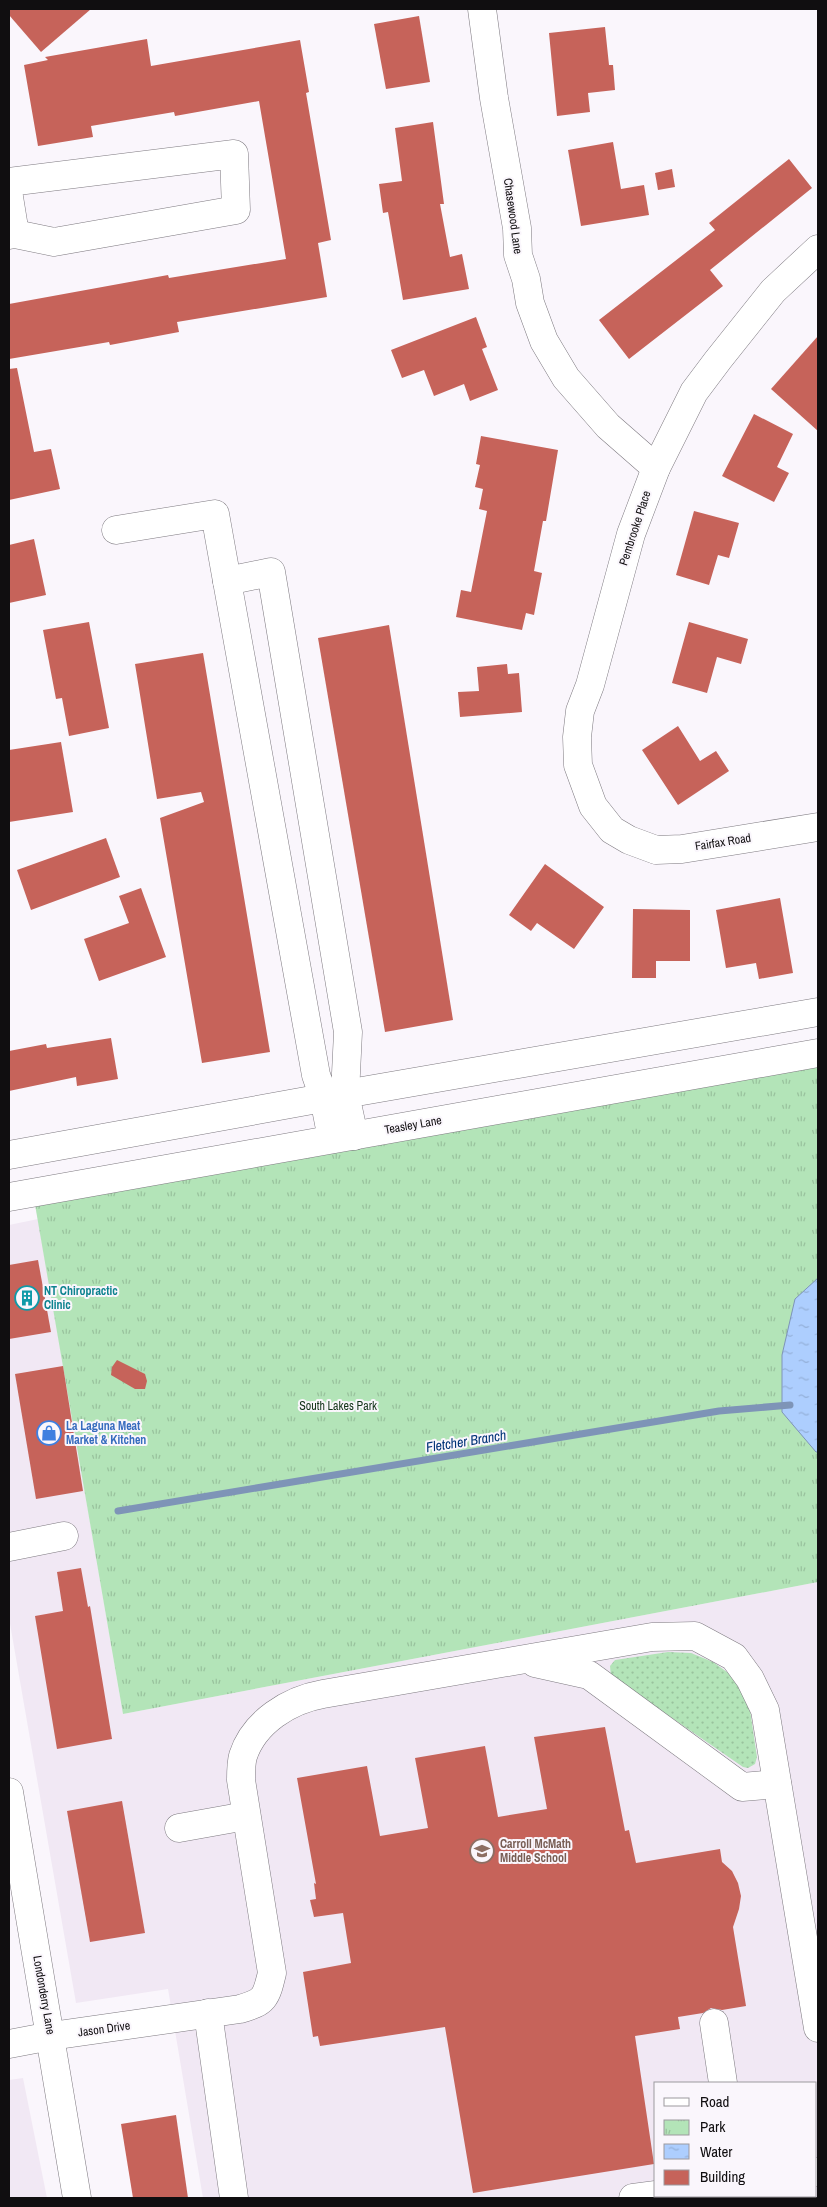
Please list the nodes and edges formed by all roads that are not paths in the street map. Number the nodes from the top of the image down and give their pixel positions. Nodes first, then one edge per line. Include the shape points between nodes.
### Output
1 (482, 9) edge
2 (9, 182) edge
3 (9, 197) edge
4 (12, 235) edge
5 (818, 249) edge
6 (656, 468) junction
7 (116, 530) dead end
8 (227, 581) junction
9 (818, 827) edge
10 (629, 840) joint
11 (818, 1012) edge
12 (818, 1054) edge
13 (335, 1096) junction
14 (343, 1137) junction
15 (9, 1155) edge
16 (9, 1198) edge
17 (64, 1536) dead end
18 (9, 1547) edge
19 (522, 1659) junction
20 (777, 1784) junction
21 (9, 1792) edge
22 (246, 1816) junction
23 (180, 1828) dead end
24 (208, 2013) junction
25 (714, 2023) dead end
26 (818, 2028) edge
27 (51, 2036) junction
28 (9, 2044) edge
29 (723, 2082) edge
30 (654, 2195) edge
31 (78, 2198) edge
32 (234, 2198) edge
33 (633, 2198) edge

1 - 6 street, Chasewood Lane via 517,228 518,255 544,341 566,378 608,426
2 - 4 street via 234,154 236,210 54,242
3 - 4 street
5 - 6 street, Pembrooke Place via 772,291 694,392
6 - 10 street, Pembrooke Place via 631,534 580,711 577,737 578,764 593,806 612,830
7 - 8 street via 215,514
8 - 13 street via 316,1075
8 - 13 street via 270,572 348,1032
9 - 10 street, Fairfax Road via 682,849 656,850
11 - 13 street
12 - 14 street, Teasley Lane
13 - 14 street
13 - 15 street
14 - 16 street, Teasley Lane
17 - 18 street
19 - 20 street via 589,1675 742,1787
19 - 20 street, Jason Drive via 652,1638 695,1636 734,1657 750,1679 765,1710
19 - 22 street, Jason Drive via 317,1695 282,1708 260,1725 243,1756 240,1780
20 - 26 street, Jason Drive
21 - 27 street, Londonderry Lane
22 - 23 street
22 - 24 street, Jason Drive via 272,1973 267,1994 258,2004
24 - 27 street, Jason Drive
24 - 32 street
25 - 29 street
27 - 28 street, Jason Drive
27 - 31 street, Londonderry Lane
30 - 33 street

